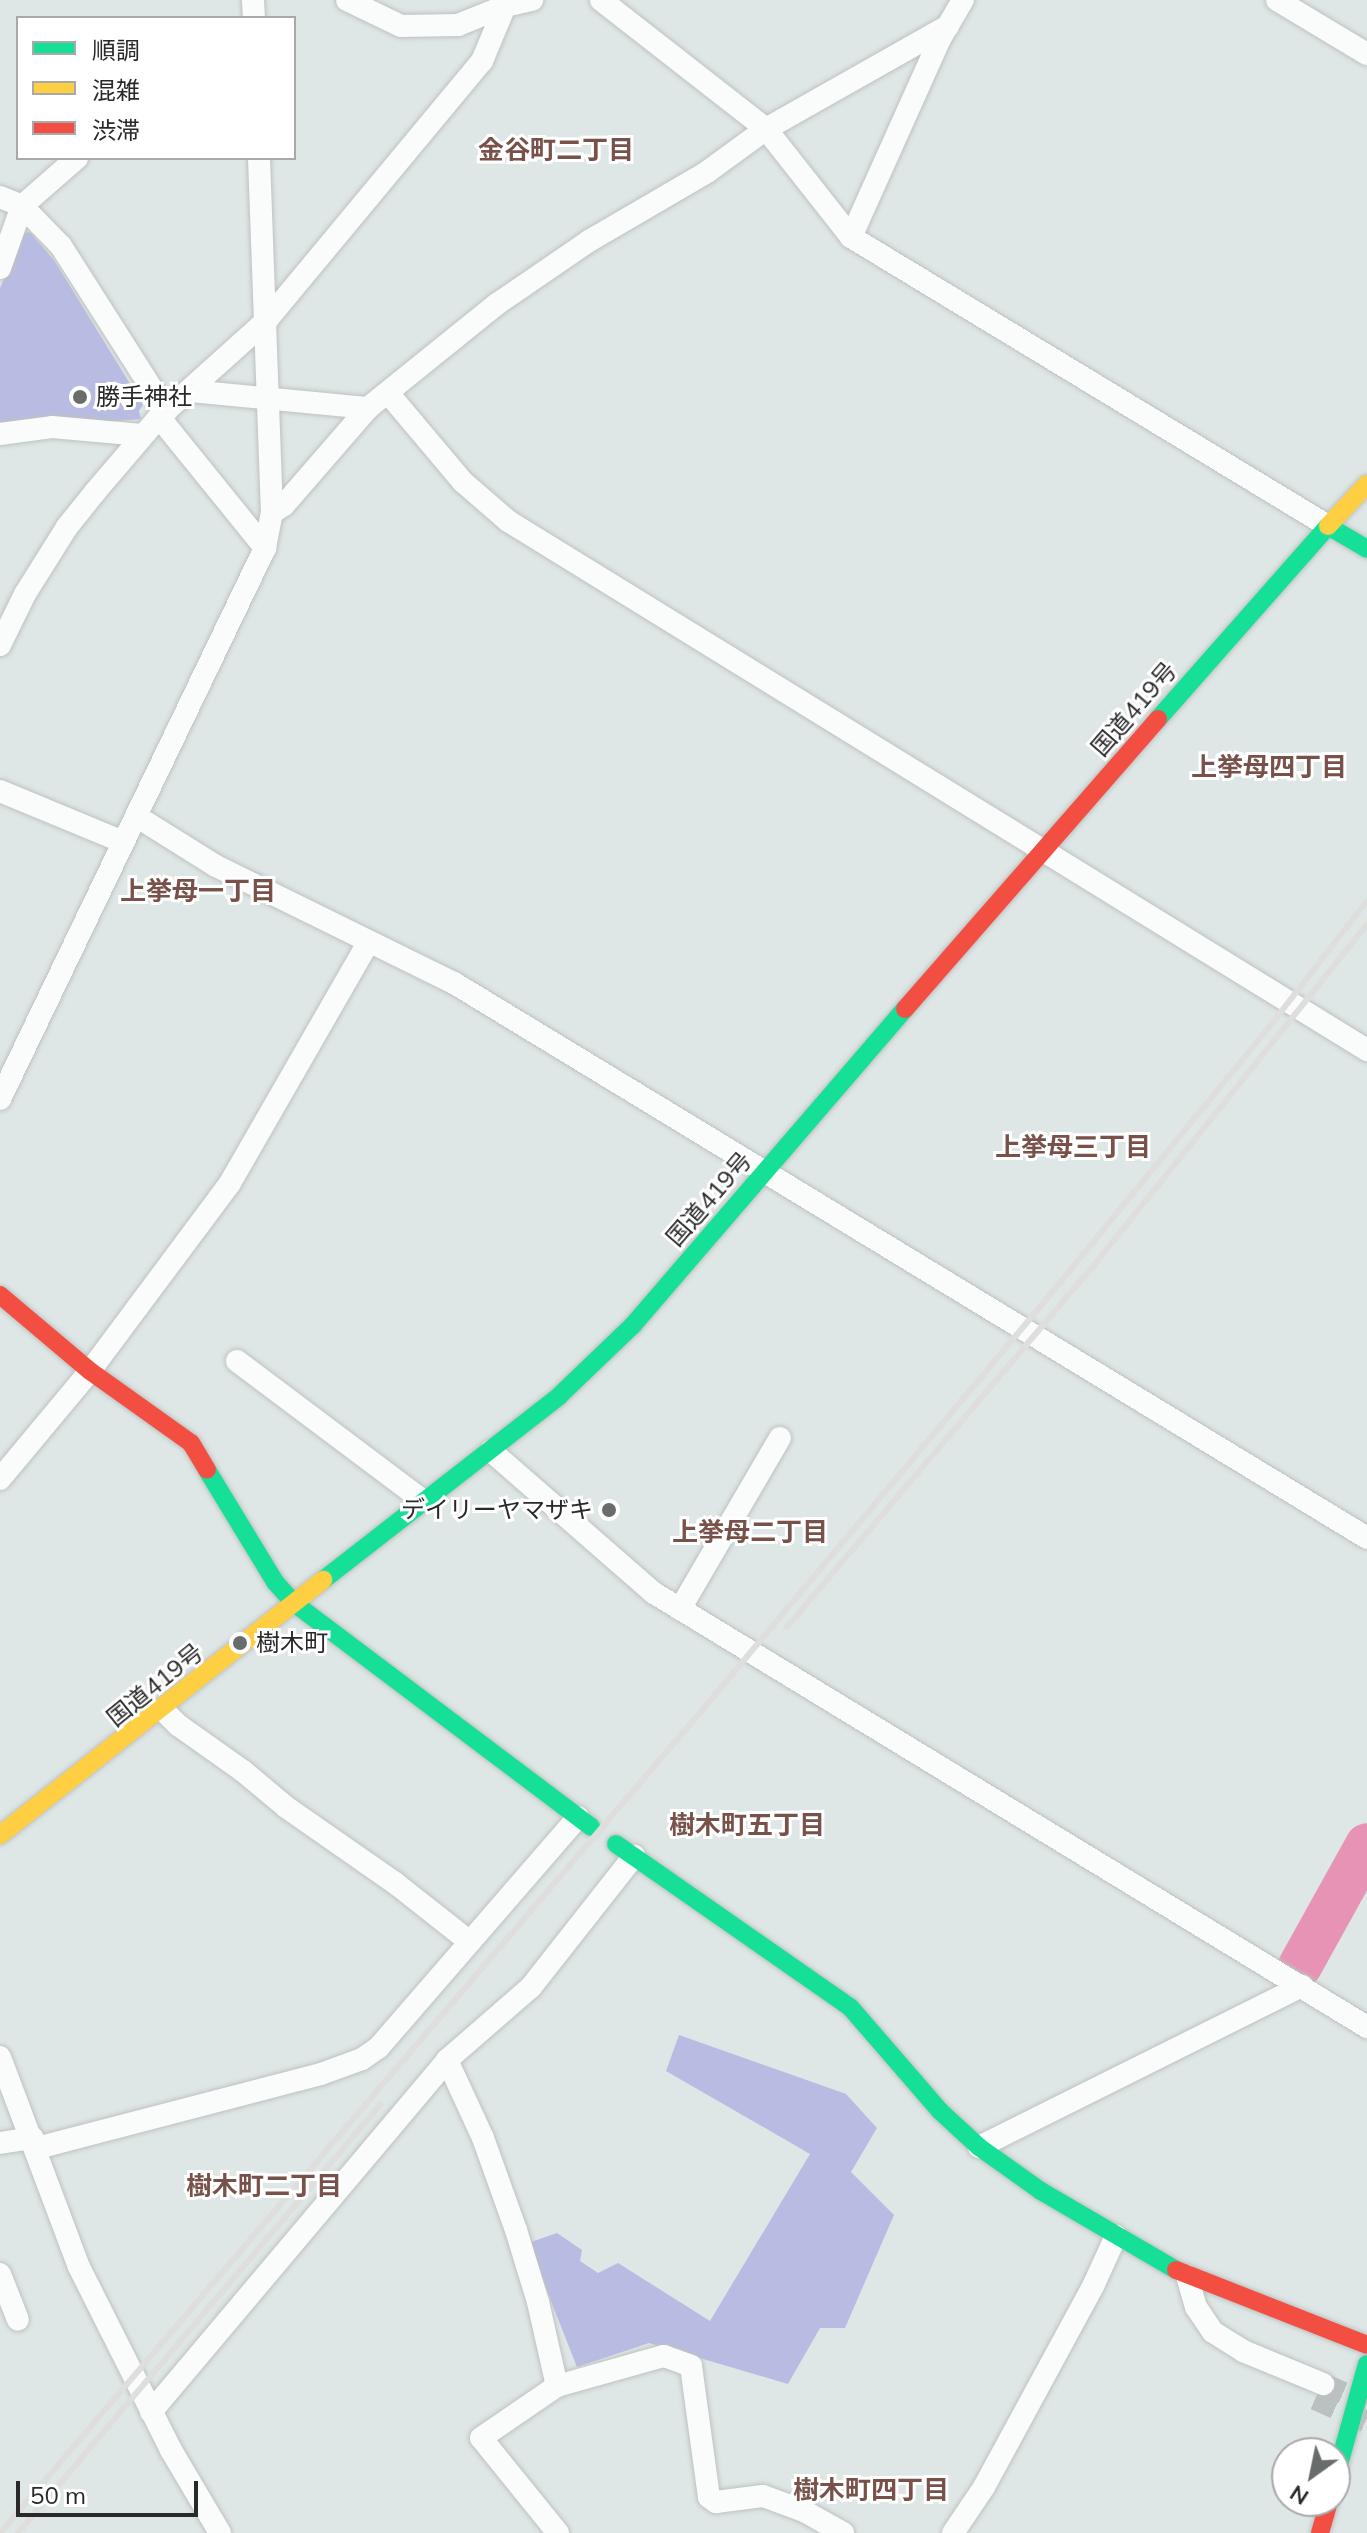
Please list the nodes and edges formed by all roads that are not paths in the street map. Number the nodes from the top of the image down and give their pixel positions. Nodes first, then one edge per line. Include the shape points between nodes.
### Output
1 (347, 0) edge
2 (532, 0) edge
3 (601, 0) edge
4 (963, 0) edge
5 (1277, 0) edge
6 (505, 6) junction
7 (948, 26) junction
8 (1367, 54) edge
9 (766, 129) junction
10 (75, 160) edge
11 (259, 160) edge
12 (0, 197) edge
13 (22, 206) junction
14 (851, 237) junction
15 (0, 268) edge
16 (266, 321) junction
17 (191, 391) junction
18 (388, 393) junction
19 (268, 399) junction
20 (368, 408) junction
21 (162, 414) junction
22 (0, 434) edge
23 (142, 435) junction
24 (1367, 484) edge
25 (272, 513) junction
26 (1328, 526) junction
27 (265, 548) junction
28 (1367, 549) edge
29 (0, 645) edge
30 (0, 791) edge
31 (136, 816) junction
32 (123, 842) junction
33 (1041, 851) junction
34 (368, 943) junction
35 (1367, 1050) edge
36 (0, 1099) edge
37 (766, 1170) junction
38 (0, 1295) edge
39 (237, 1361) dead end
40 (90, 1371) junction
41 (780, 1438) dead end
42 (491, 1451) junction
43 (0, 1479) edge
44 (422, 1500) junction
45 (1367, 1538) edge
46 (294, 1603) junction
47 (680, 1609) junction
48 (163, 1710) junction
49 (585, 1822) joint
50 (0, 1835) edge
51 (625, 1850) joint
52 (470, 1942) junction
53 (1302, 1986) junction
54 (1367, 2027) edge
55 (0, 2057) edge
56 (447, 2060) junction
57 (0, 2143) edge
58 (35, 2143) junction
59 (979, 2147) junction
60 (1116, 2236) junction
61 (0, 2274) edge
62 (1187, 2276) junction
63 (18, 2320) dead end
64 (1367, 2345) edge
65 (1367, 2364) edge
66 (1323, 2384) tunnel mouth
67 (557, 2386) junction
68 (151, 2412) junction
69 (1347, 2437) edge
70 (220, 2533) edge
71 (558, 2533) edge
72 (843, 2533) edge
73 (953, 2533) edge

1 - 6 street via 401,26 458,25
2 - 6 street
3 - 9 street
4 - 7 street
5 - 8 street
6 - 16 street via 482,61
7 - 9 street
7 - 14 street
9 - 14 street
9 - 18 street via 497,304
10 - 13 street
11 - 16 street
12 - 13 street
13 - 15 street
13 - 21 street via 68,255
14 - 26 street
16 - 17 street
16 - 19 street
17 - 19 street
17 - 21 street
18 - 20 street
18 - 33 street via 463,482 508,521
19 - 20 street
19 - 25 street
20 - 25 street
21 - 23 street
21 - 27 street
22 - 23 street via 52,427
23 - 29 street via 67,527
24 - 26 main road, 国道419号
25 - 27 street
26 - 28 main road
26 - 33 main road, 国道419号
27 - 31 street
30 - 32 street
31 - 32 street
31 - 34 street via 216,866
32 - 36 street
33 - 35 street
33 - 37 main road, 国道419号
34 - 37 street via 454,983
34 - 40 street via 230,1183
37 - 42 main road, 国道419号 via 633,1325
37 - 45 street
38 - 40 main road
39 - 44 street
40 - 43 street
40 - 46 main road via 191,1443 275,1582
41 - 47 street
42 - 44 main road, 国道419号
42 - 47 street via 654,1593
44 - 46 main road, 国道419号
46 - 48 main road, 国道419号
46 - 49 main road
47 - 53 street
48 - 50 main road, 国道419号
48 - 52 street
49 - 52 street
51 - 56 street via 531,1987
51 - 59 main road via 850,2007 940,2111
52 - 58 street via 379,2047 362,2059 321,2074
53 - 54 street
53 - 59 street
55 - 58 street
56 - 67 street via 483,2138 516,2230
56 - 68 street
57 - 58 street
58 - 68 street via 79,2267
59 - 60 main road
60 - 62 main road
60 - 73 street via 984,2487
61 - 63 street
62 - 64 main road
62 - 66 street via 1196,2307 1213,2332 1243,2351
65 - 69 main road
67 - 71 street via 481,2438
67 - 72 street via 664,2356 677,2358 691,2366 709,2497 716,2502 763,2496
68 - 70 street

